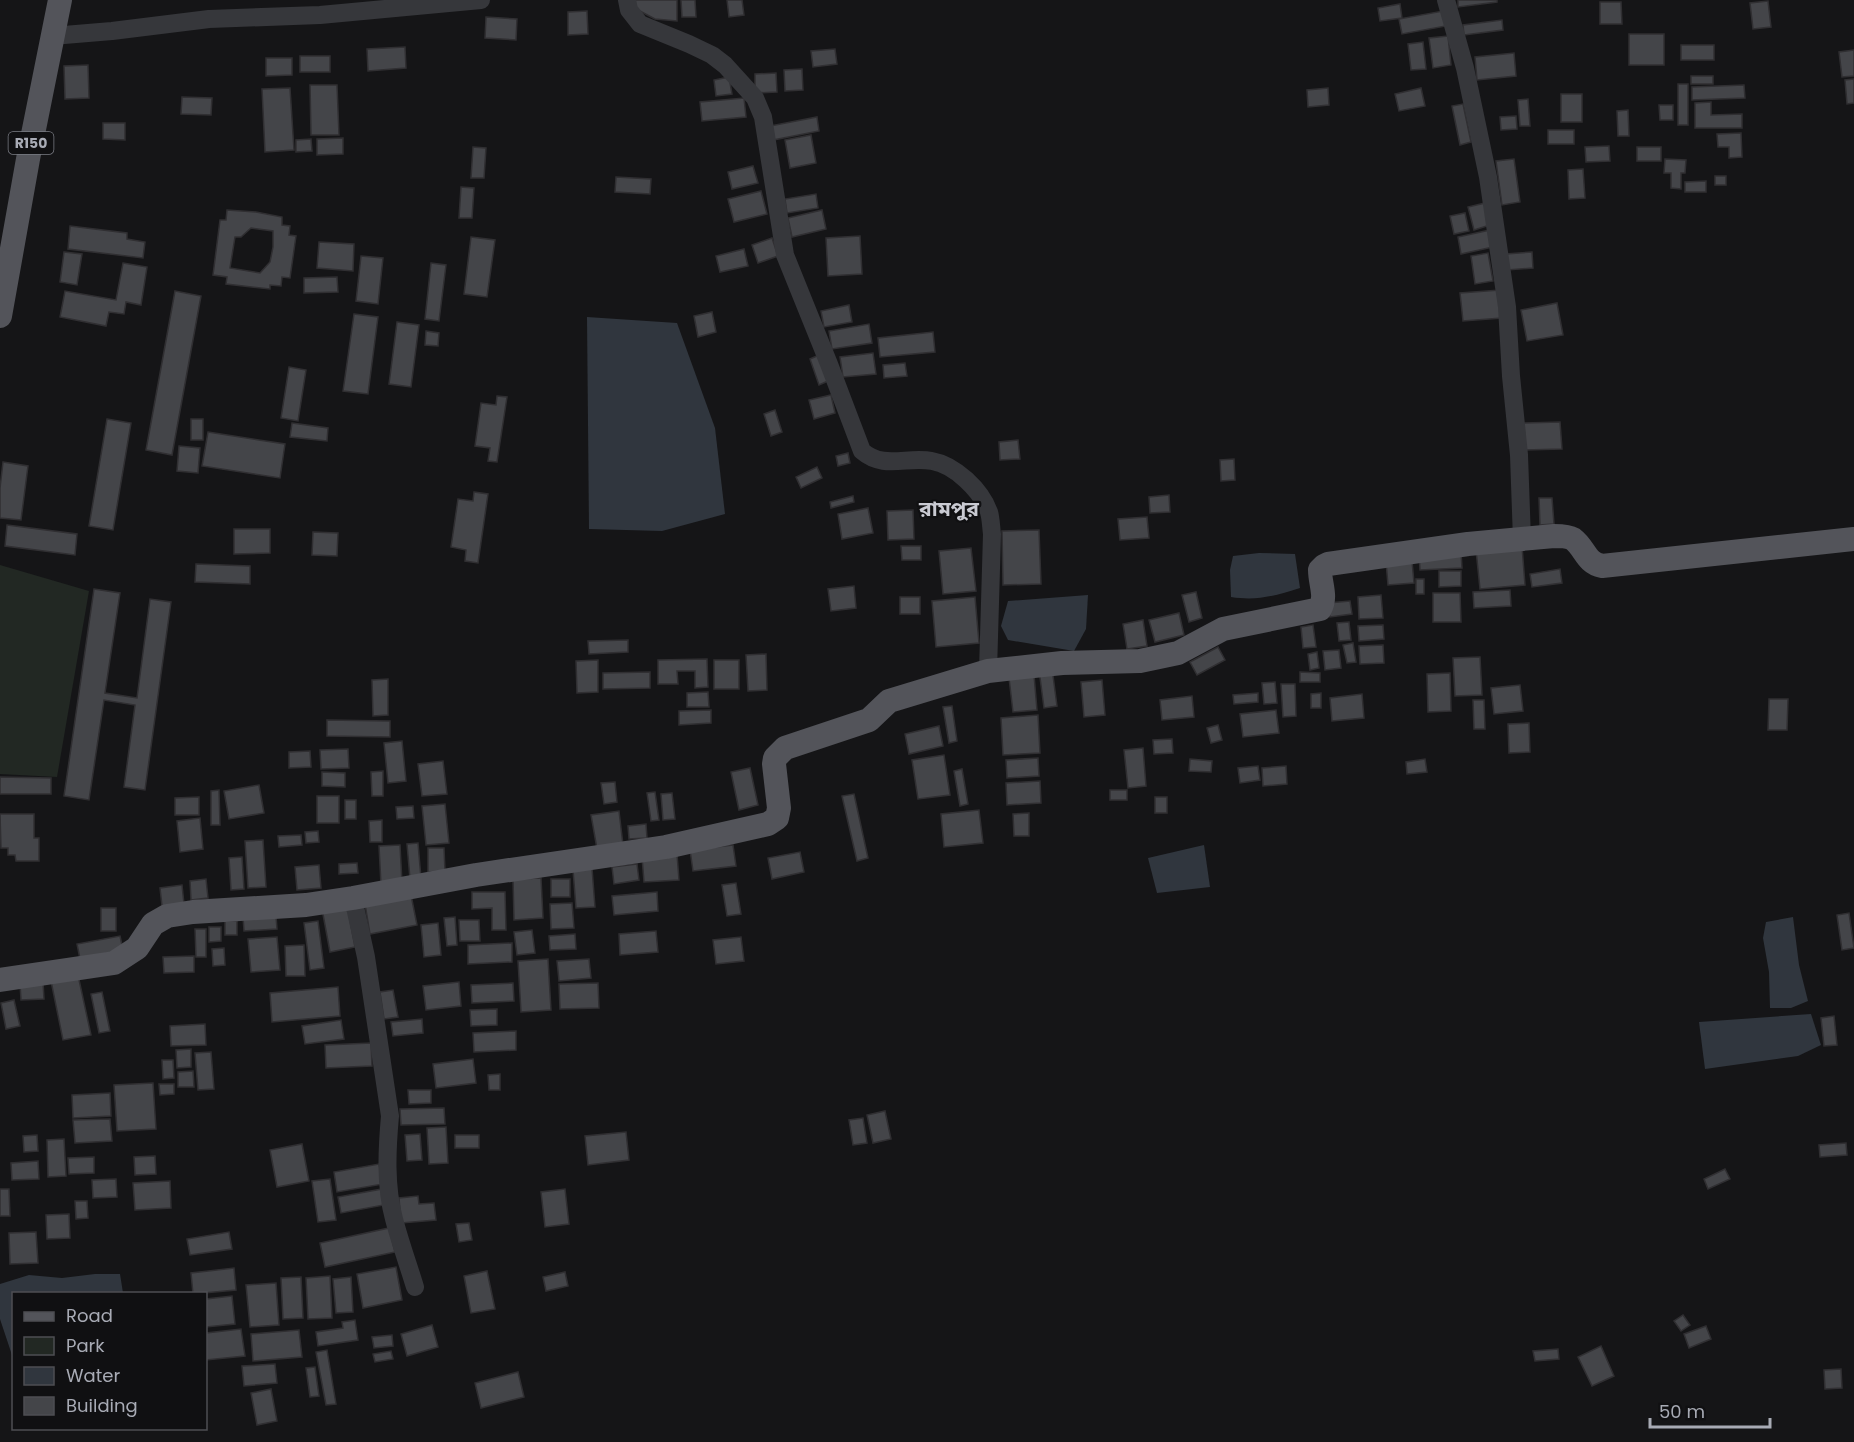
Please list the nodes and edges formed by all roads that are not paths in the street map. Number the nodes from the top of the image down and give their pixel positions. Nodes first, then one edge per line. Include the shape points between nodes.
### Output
1 (60, 0) edge
2 (481, 0) edge
3 (627, 0) edge
4 (1446, 0) edge
5 (52, 36) junction
6 (3, 287) edge
7 (0, 316) edge
8 (1854, 539) edge
9 (1522, 540) junction
10 (988, 671) junction
11 (353, 898) junction
12 (0, 980) edge
13 (415, 1287) dead end

1 - 5 main road, R150
2 - 5 street via 320,15 209,19
3 - 10 street via 629,10 640,24 712,55 755,99 764,117 785,255 862,451 881,461 933,461 959,474 980,493 989,513 992,534
4 - 9 street via 1488,177 1507,307
5 - 6 main road, R150
6 - 7 main road, R150
8 - 9 main road via 1602,566 1590,561 1573,539 1564,536
9 - 10 main road via 1328,564 1320,570 1324,595 1320,609 1223,629 1178,653 1140,661 1062,663
10 - 11 main road via 889,701 869,720 785,748 775,758 779,808 777,818 768,824 666,847
11 - 12 main road via 166,916 153,924 137,948 114,963
11 - 13 street via 390,1116 388,1180 393,1217

